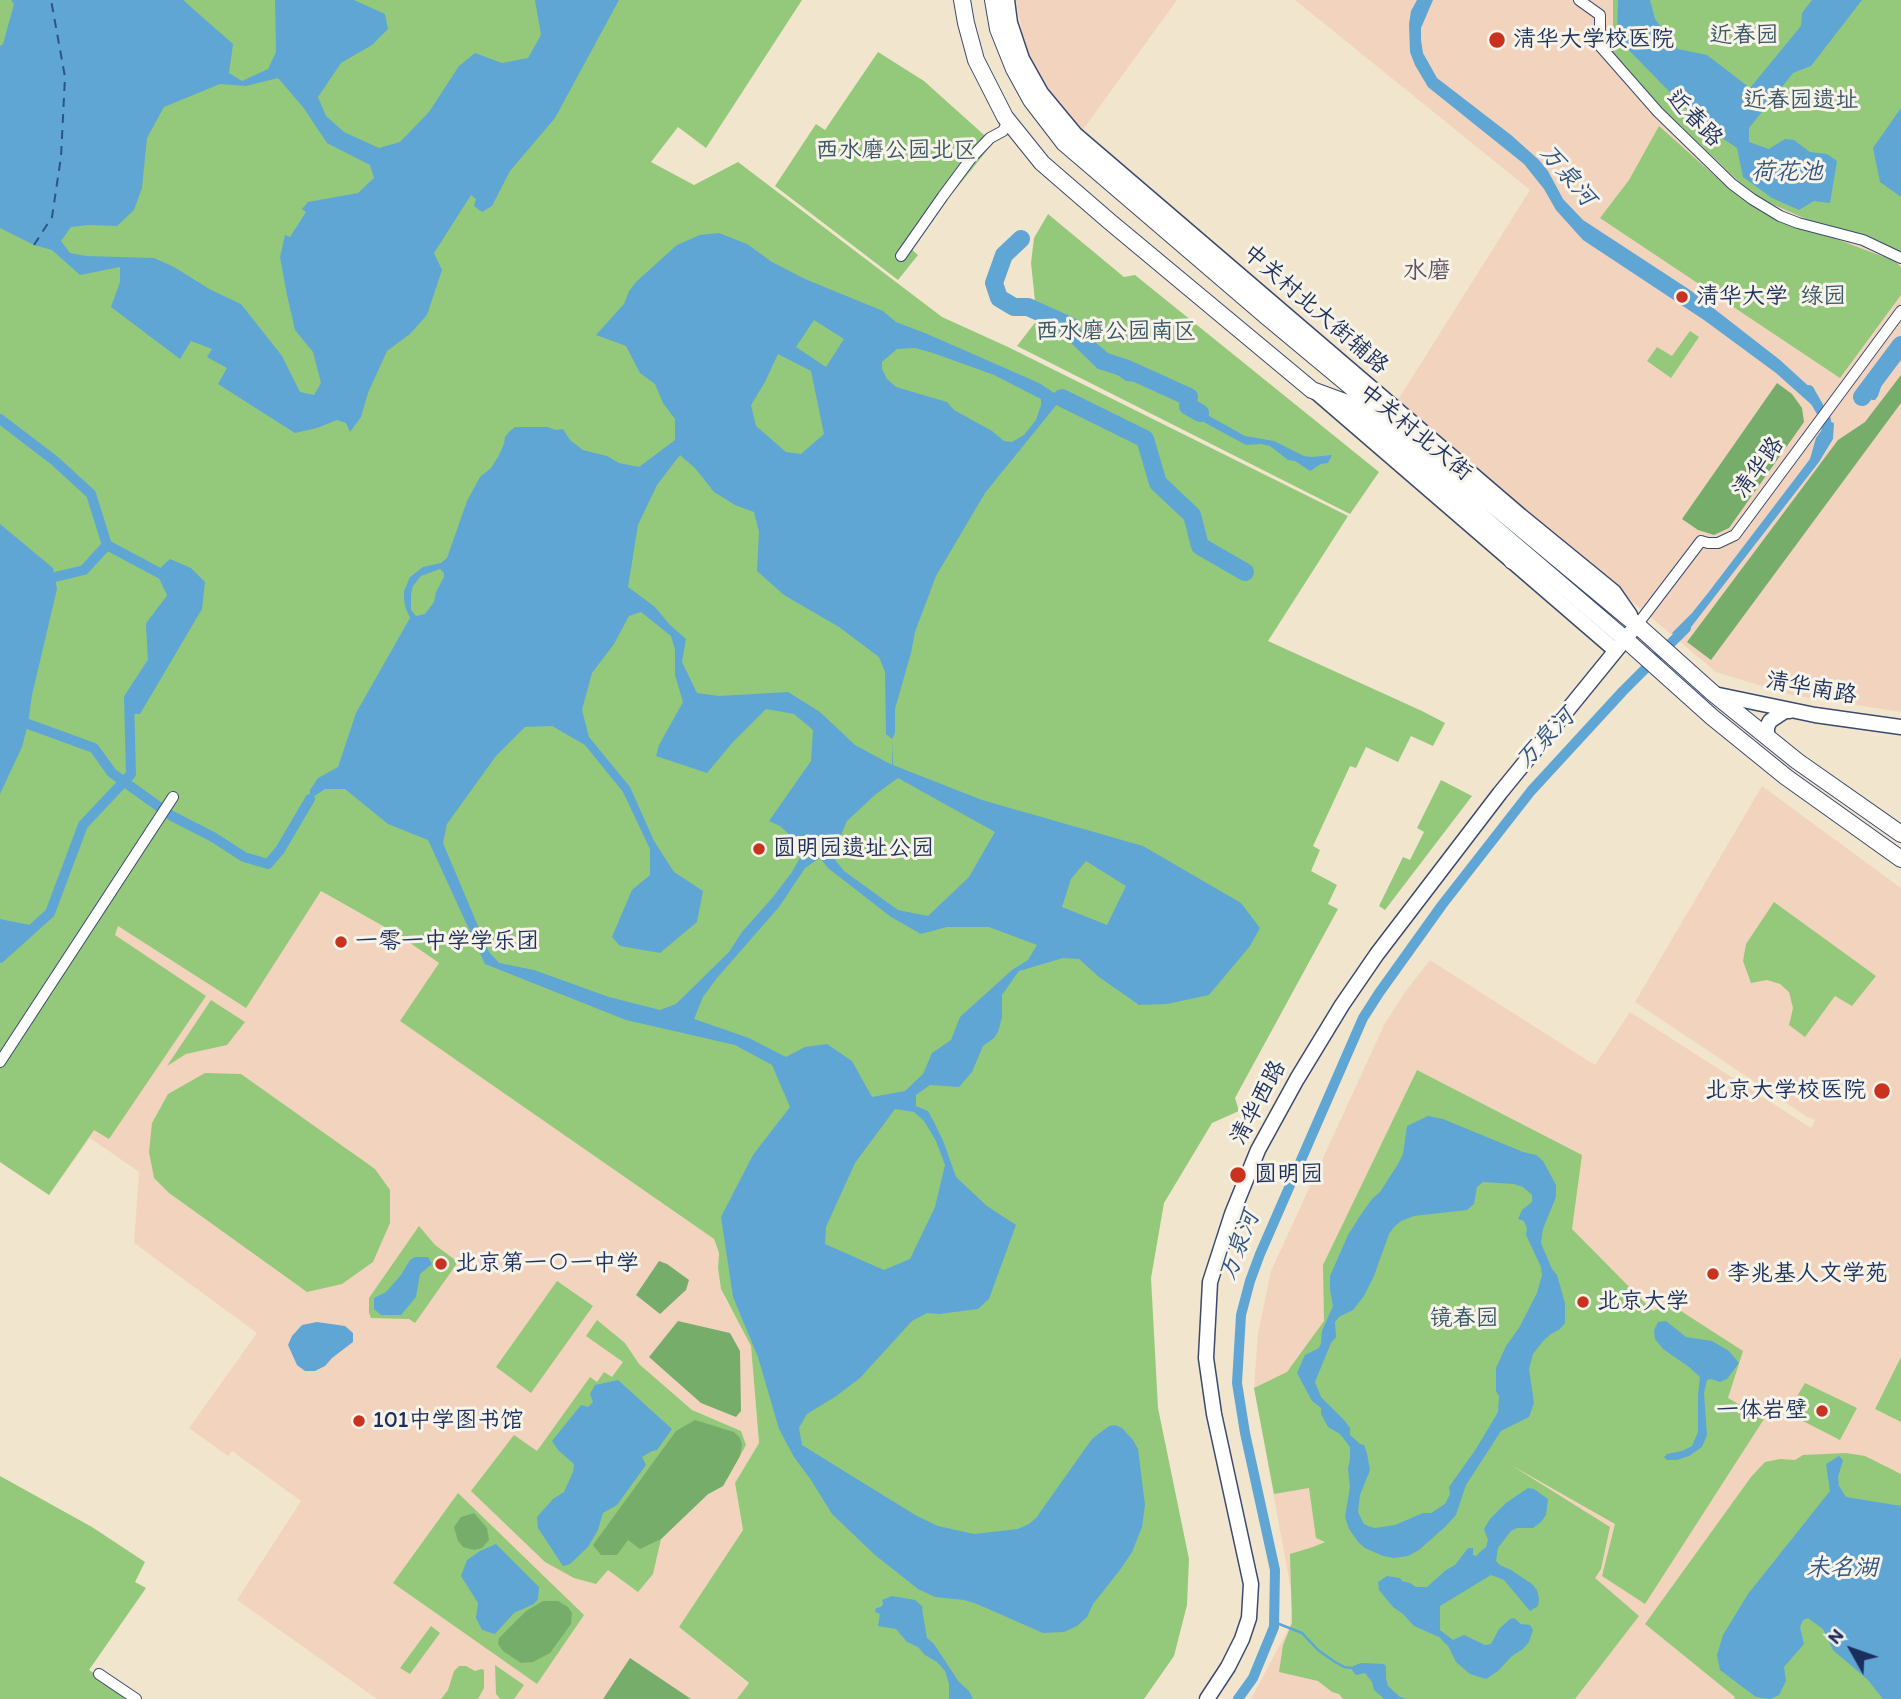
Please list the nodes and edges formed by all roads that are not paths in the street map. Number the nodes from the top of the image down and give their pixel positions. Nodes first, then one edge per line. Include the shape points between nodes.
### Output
1 (962, 0) edge
2 (993, 0) edge
3 (1007, 0) edge
4 (1579, 0) edge
5 (1008, 121) junction
6 (901, 257) dead end
7 (1901, 258) edge
8 (1901, 311) edge
9 (1312, 390) junction
10 (1497, 530) junction
11 (1512, 561) junction
12 (1636, 625) junction
13 (1620, 645) junction
14 (1714, 694) junction
15 (1795, 710) junction
16 (1901, 727) edge
17 (1767, 737) junction
18 (173, 797) dead end
19 (1901, 834) edge
20 (1901, 859) edge
21 (0, 1062) edge
22 (99, 1674) dead end
23 (136, 1699) edge
24 (1207, 1699) edge

1 - 5 main road, 中关村北大街 via 976,60
2 - 12 main road, 中关村北大街 via 998,29 1014,69 1064,143
3 - 12 street, 中关村北大街辅路 via 1022,60 1041,93 1075,134 1614,592
4 - 7 street, 近春路 via 1600,15 1600,46 1658,112 1732,184 1780,216 1863,240
5 - 6 street via 1003,131 972,157
5 - 9 main road, 中关村北大街 via 1042,163
8 - 12 street, 清华路 via 1735,535 1718,543 1701,541
9 - 10 main road, 中关村北大街 via 1350,404
9 - 11 street
10 - 11 main road
10 - 13 main road, 中关村北大街
11 - 13 street
12 - 13 street, 清华西路
12 - 14 main road, 中关村北大街
13 - 20 main road, 中关村北大街 via 1643,655 1786,777
13 - 24 street, 清华西路 via 1424,891 1342,1005 1258,1150 1232,1214 1210,1282 1206,1358 1251,1584 1249,1618 1242,1639
14 - 15 street, 清华南路
14 - 17 main road, 中关村北大街
15 - 16 street, 清华南路
15 - 17 street via 1770,721
17 - 19 main road, 中关村北大街
18 - 21 street
22 - 23 street

